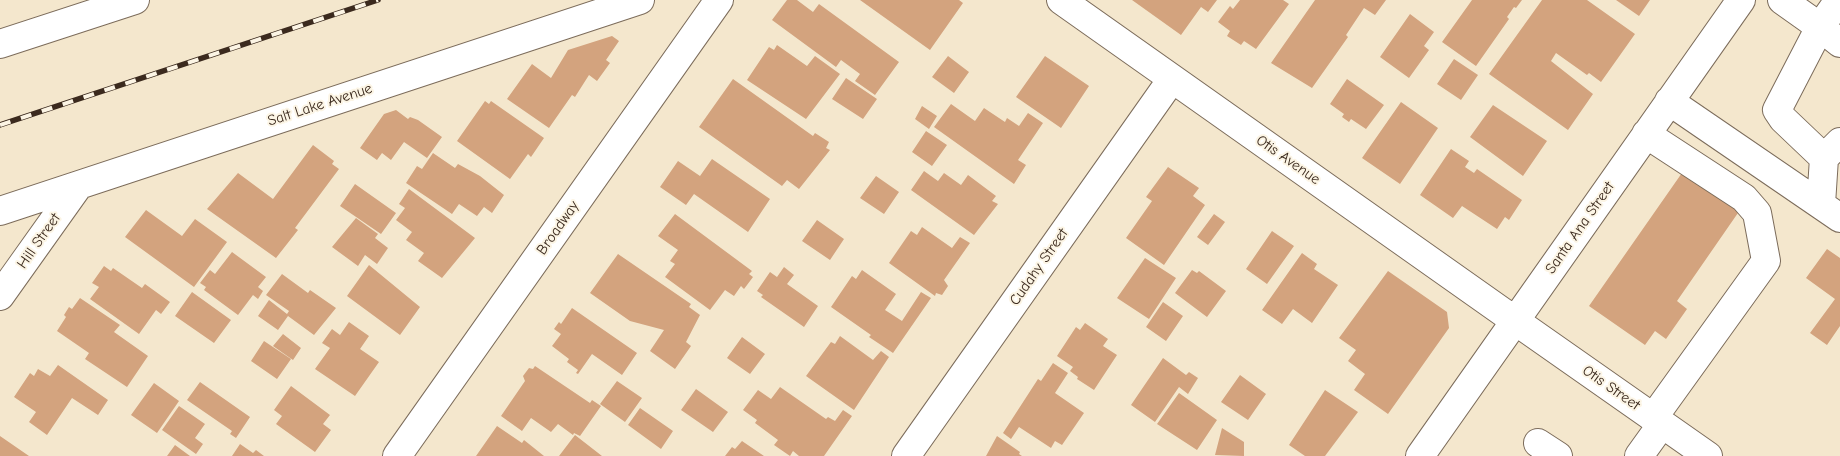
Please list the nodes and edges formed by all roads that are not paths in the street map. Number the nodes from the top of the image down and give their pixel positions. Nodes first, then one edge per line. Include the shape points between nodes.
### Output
1 (136, 0) edge
2 (640, 0) edge
3 (719, 0) edge
4 (1061, 0) edge
5 (1741, 0) edge
6 (1782, 0) edge
7 (1839, 0) edge
8 (1830, 35) edge
9 (0, 44) edge
10 (1172, 78) junction
11 (1669, 101) junction
12 (1646, 134) junction
13 (1832, 150) edge
14 (78, 185) junction
15 (0, 211) edge
16 (1830, 211) edge
17 (0, 296) edge
18 (1514, 320) junction
19 (1658, 421) junction
20 (397, 456) edge
21 (906, 456) edge
22 (1420, 456) edge
23 (1639, 456) edge
24 (1708, 456) edge

1 - 9 street
2 - 14 street, Salt Lake Avenue
3 - 20 street, Broadway
4 - 10 street, Otis Avenue
5 - 11 street, Santa Ana Street
6 - 8 street
7 - 8 street
8 - 13 street via 1777,110 1783,119
10 - 18 street, Otis Avenue
10 - 21 street, Cudahy Street
11 - 12 street, Santa Ana Street
11 - 16 street
12 - 18 street, Santa Ana Street
12 - 19 street via 1744,198 1757,214 1766,261
13 - 16 street
14 - 15 street, Salt Lake Avenue
14 - 17 street, Hill Street
18 - 19 street, Otis Street
18 - 22 street, Santa Ana Street
19 - 23 street
19 - 24 street, Otis Street

